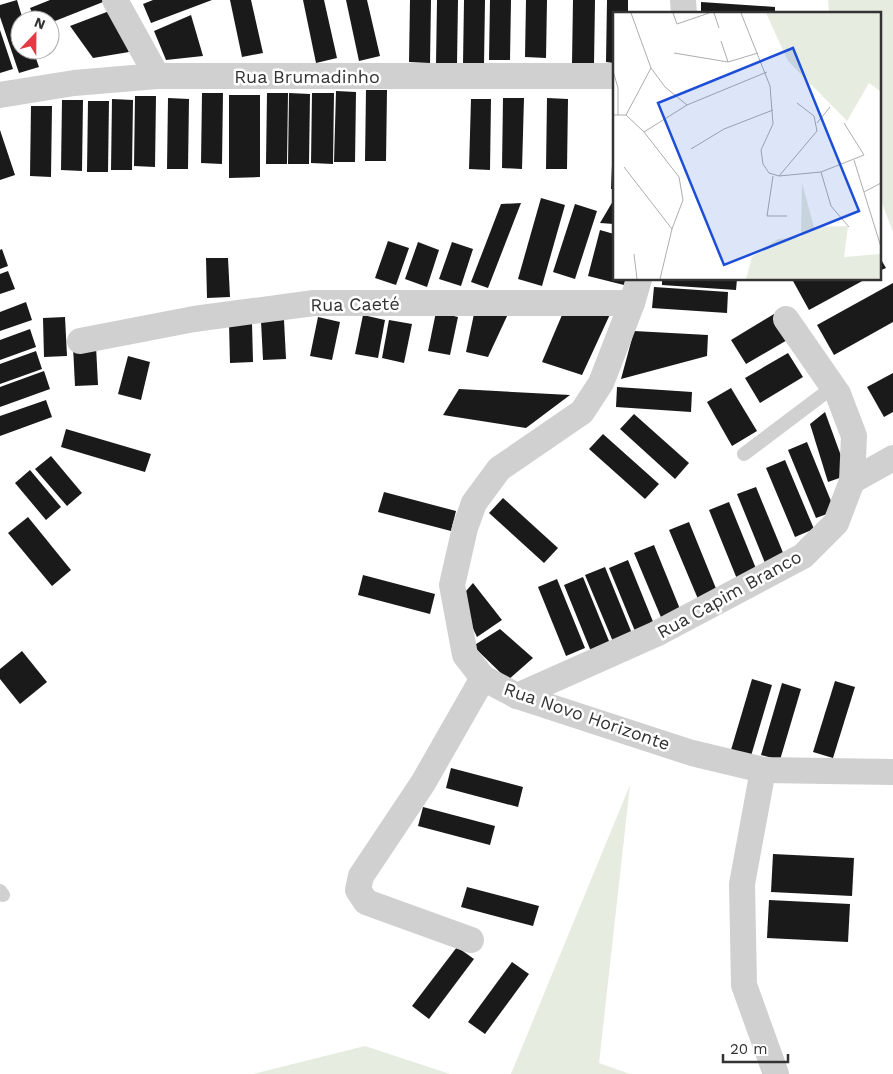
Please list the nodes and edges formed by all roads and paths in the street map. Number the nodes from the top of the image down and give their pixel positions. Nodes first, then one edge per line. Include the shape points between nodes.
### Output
1 (115, 0) edge
2 (157, 76) junction
3 (613, 76) edge
4 (0, 95) edge
5 (636, 291) edge
6 (786, 319) dead end
7 (80, 341) dead end
8 (834, 387) junction
9 (744, 454) dead end
10 (893, 458) edge
11 (852, 481) junction
12 (483, 678) junction
13 (517, 696) junction
14 (763, 770) junction
15 (893, 772) edge
16 (471, 940) dead end
17 (776, 1074) edge

1 - 2 street
2 - 3 street, Rua Brumadinho
2 - 4 street, Rua Brumadinho via 74,83
5 - 7 street, Rua Caeté via 314,303 194,319
5 - 12 street, Rua Novo Horizonte via 600,383 582,412 499,469 474,503 452,585 465,654
6 - 8 street, Rua Capim Branco
8 - 9 lane
8 - 11 street, Rua Capim Branco via 854,436
10 - 11 street
11 - 13 street, Rua Capim Branco via 836,523 802,556 656,634
12 - 13 street, Rua Novo Horizonte
12 - 16 street via 423,783 360,876 358,890 366,902
13 - 14 street, Rua Novo Horizonte via 692,753
14 - 15 street, Rua Novo Horizonte
14 - 17 street via 742,884 744,985

